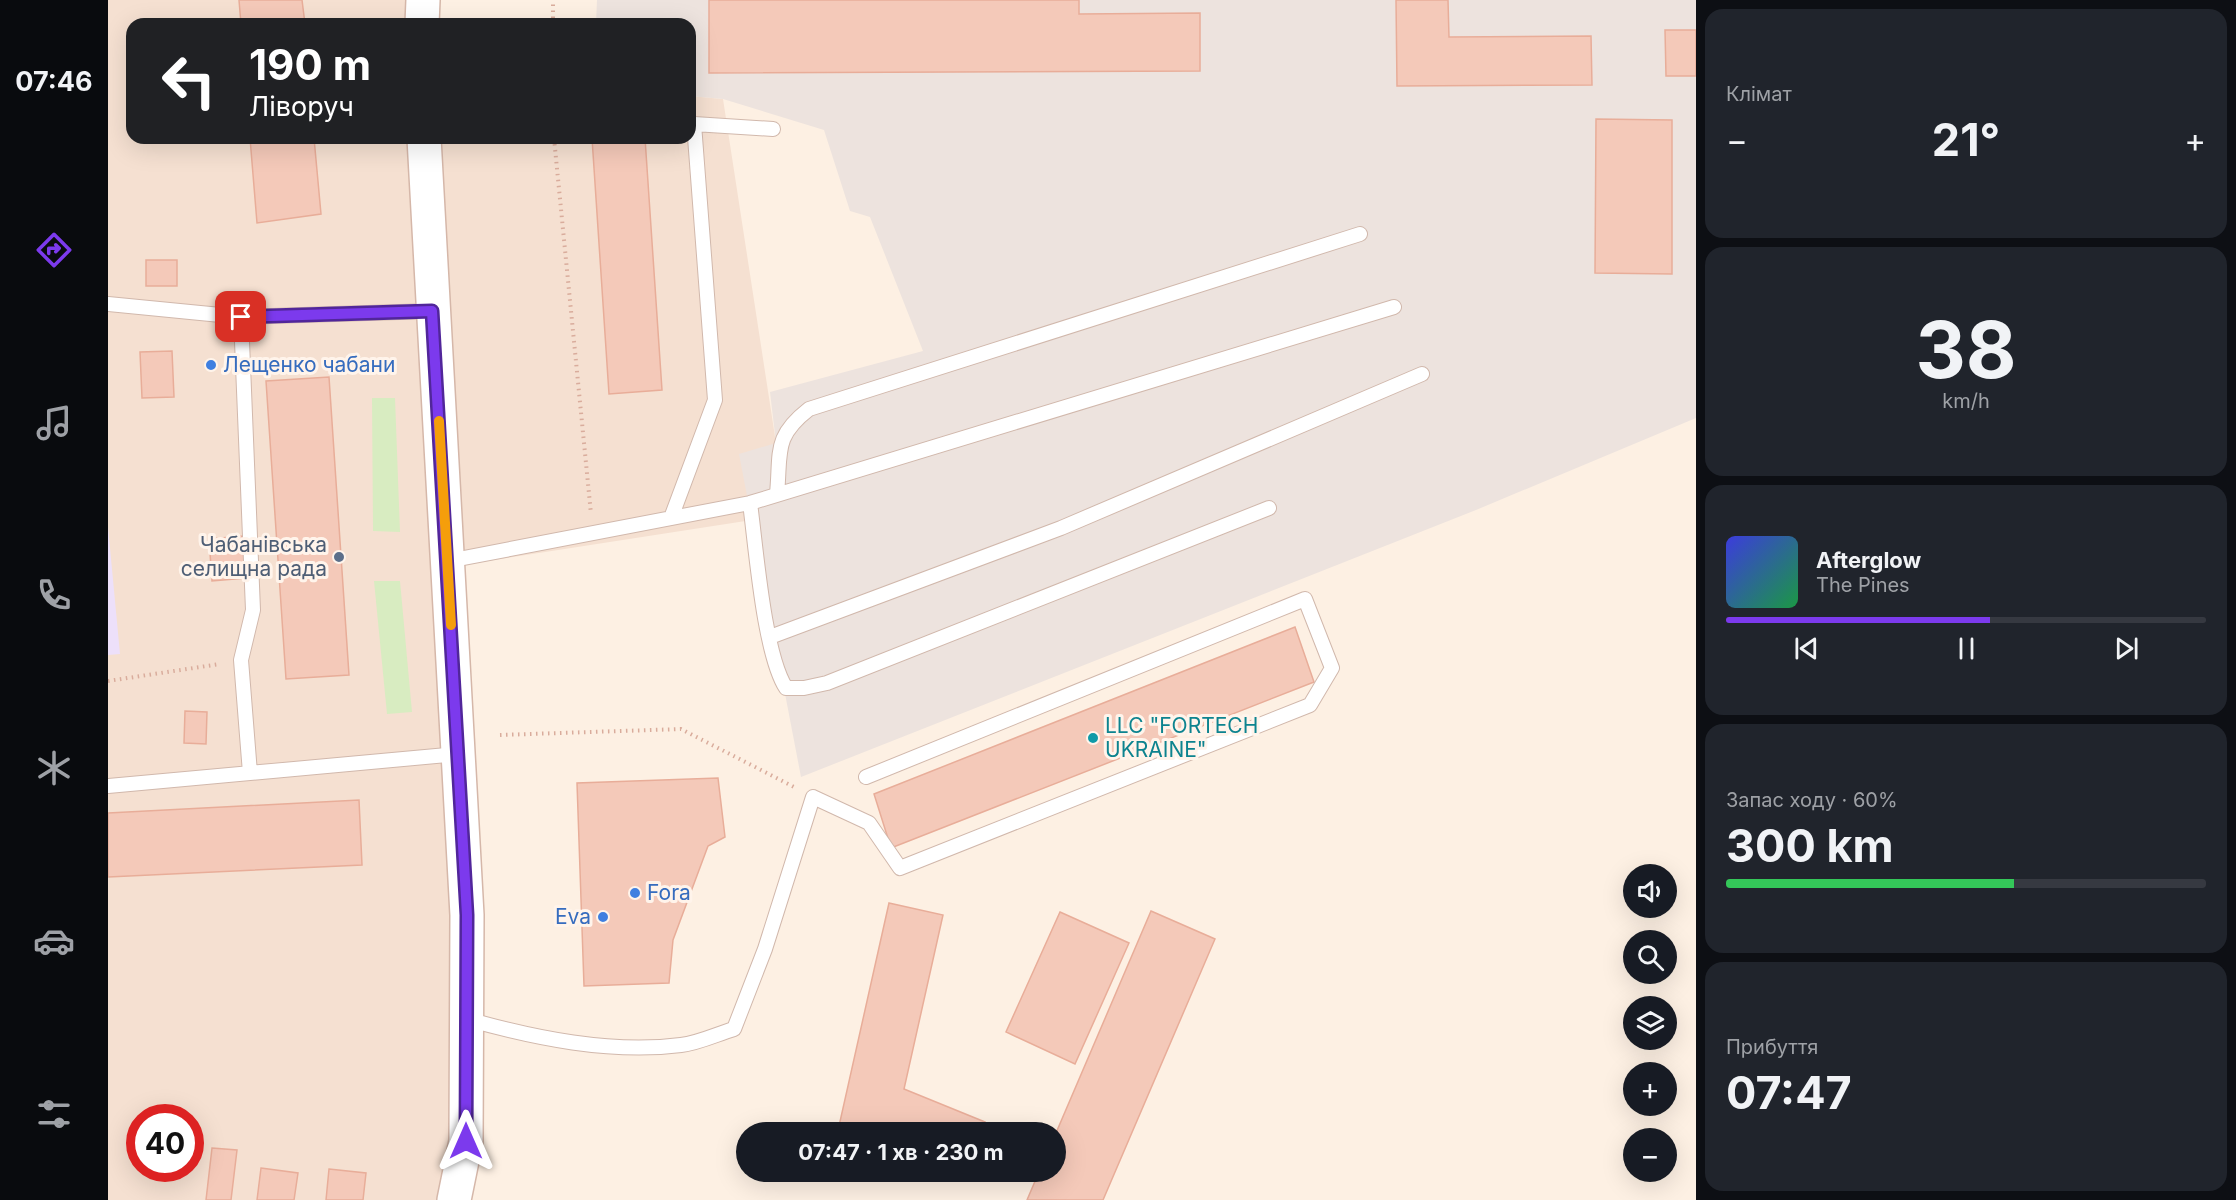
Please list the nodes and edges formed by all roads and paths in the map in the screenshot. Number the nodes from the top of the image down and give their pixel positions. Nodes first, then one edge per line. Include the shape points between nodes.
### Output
1 (423, 0) edge
2 (553, 0) edge
3 (422, 18) edge
4 (553, 18) edge
5 (696, 124) edge
6 (773, 129) dead end
7 (424, 144) edge
8 (555, 144) edge
9 (696, 144) edge
10 (1360, 234) dead end
11 (108, 304) edge
12 (1394, 307) dead end
13 (432, 311) junction
14 (241, 317) junction
15 (1422, 374) dead end
16 (777, 494) junction
17 (750, 503) junction
18 (1269, 508) dead end
19 (671, 518) junction
20 (593, 533) junction
21 (448, 561) junction
22 (770, 637) junction
23 (241, 660) junction
24 (108, 681) edge
25 (500, 735) dead end
26 (458, 754) junction
27 (250, 773) junction
28 (866, 777) dead end
29 (108, 786) edge
30 (813, 797) junction
31 (467, 1019) junction
32 (454, 1200) edge

1 - 3 street
2 - 4 path
5 - 6 lane
7 - 13 street
8 - 20 path
9 - 19 lane via 715,400
10 - 16 lane via 809,409 782,435
11 - 14 lane
12 - 16 lane
13 - 14 lane
13 - 21 street
14 - 23 lane via 253,610
15 - 22 lane via 1061,528
16 - 17 lane
17 - 19 lane
17 - 22 lane
18 - 22 lane via 827,683 786,688 778,675
19 - 20 lane
20 - 21 lane
21 - 26 street
23 - 24 path
23 - 27 lane
25 - 30 path via 681,729
26 - 27 lane
26 - 31 street via 467,915
27 - 29 lane
28 - 30 lane via 1305,599 1332,668 1310,705 900,868 869,823
30 - 31 lane via 765,949 734,1029 683,1045 615,1048
31 - 32 street via 466,1141

